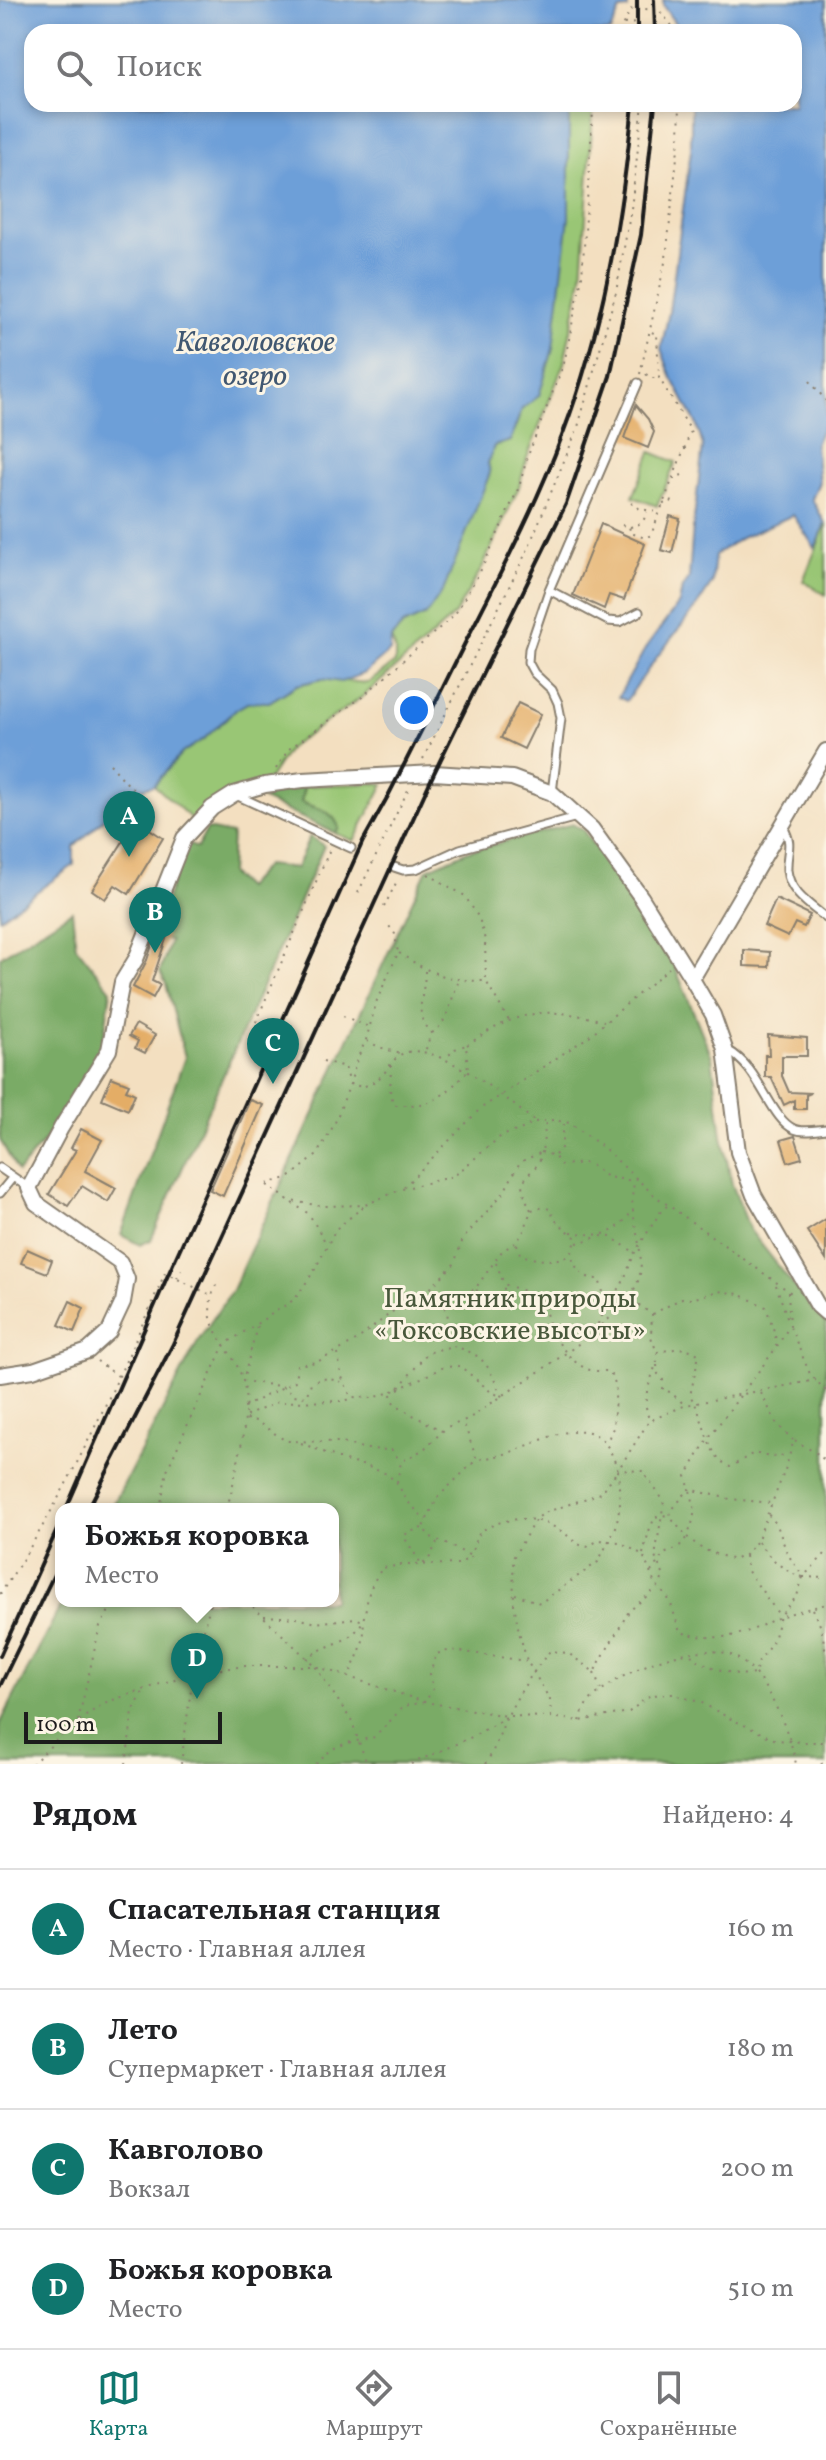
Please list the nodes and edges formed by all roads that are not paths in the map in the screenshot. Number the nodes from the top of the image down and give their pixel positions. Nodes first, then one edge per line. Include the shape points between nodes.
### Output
1 (639, 378) road end
2 (549, 590) junction
3 (639, 612) dead end
4 (826, 751) edge
5 (552, 793) junction
6 (234, 794) junction
7 (579, 816) junction
8 (783, 827) junction
9 (351, 848) dead end
10 (398, 868) road end
11 (826, 918) edge
12 (692, 979) junction
13 (725, 1049) junction
14 (826, 1129) edge
15 (0, 1168) edge
16 (13, 1177) junction
17 (29, 1188) junction
18 (0, 1193) edge
19 (826, 1313) edge
20 (0, 1375) edge

1 - 2 lane
2 - 3 lane via 608,621 620,622
2 - 5 lane via 528,662 552,690 561,718
4 - 8 street
5 - 6 street via 512,778 434,773 303,780
5 - 7 street
6 - 9 lane
6 - 17 street via 212,808 184,838 122,982 109,1050
7 - 10 lane via 460,849 416,869
7 - 12 street via 641,897
8 - 11 lane via 789,838 787,872 797,893
8 - 12 street
12 - 13 street
13 - 14 lane via 739,1056 781,1120 795,1129
13 - 19 street via 738,1152 754,1195
15 - 16 lane
16 - 17 lane
16 - 18 lane
17 - 20 street via 36,1203 120,1262 127,1279 109,1332 88,1351

